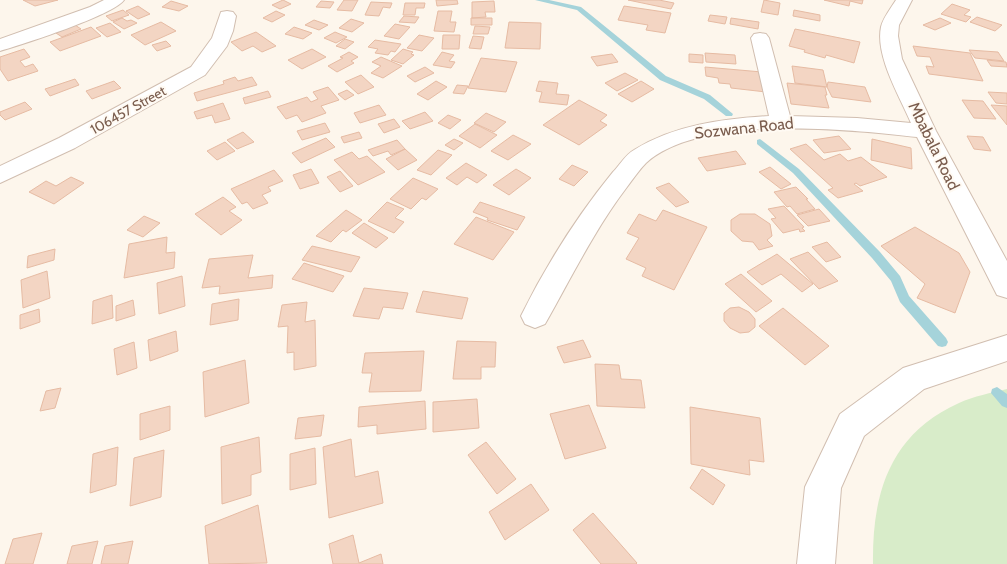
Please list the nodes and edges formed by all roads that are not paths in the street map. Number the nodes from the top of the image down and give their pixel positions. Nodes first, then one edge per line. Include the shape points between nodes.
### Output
1 (116, 0) edge
2 (904, 0) edge
3 (228, 16) dead end
4 (760, 38) dead end
5 (0, 45) edge
6 (781, 122) junction
7 (925, 131) junction
8 (0, 175) edge
9 (1007, 287) edge
10 (535, 316) dead end
11 (1007, 348) edge
12 (816, 564) edge

1 - 5 street via 96,11
2 - 7 street, Mbabala Road via 890,25 889,36 893,59
3 - 8 street, 106457 Street via 226,29 198,71 67,143
4 - 6 street
6 - 7 street, Sozwana Road via 874,125
6 - 10 street, Sozwana Road via 678,135 641,155 610,191
7 - 9 street, Mbabala Road
11 - 12 street via 914,378 852,425 823,487

